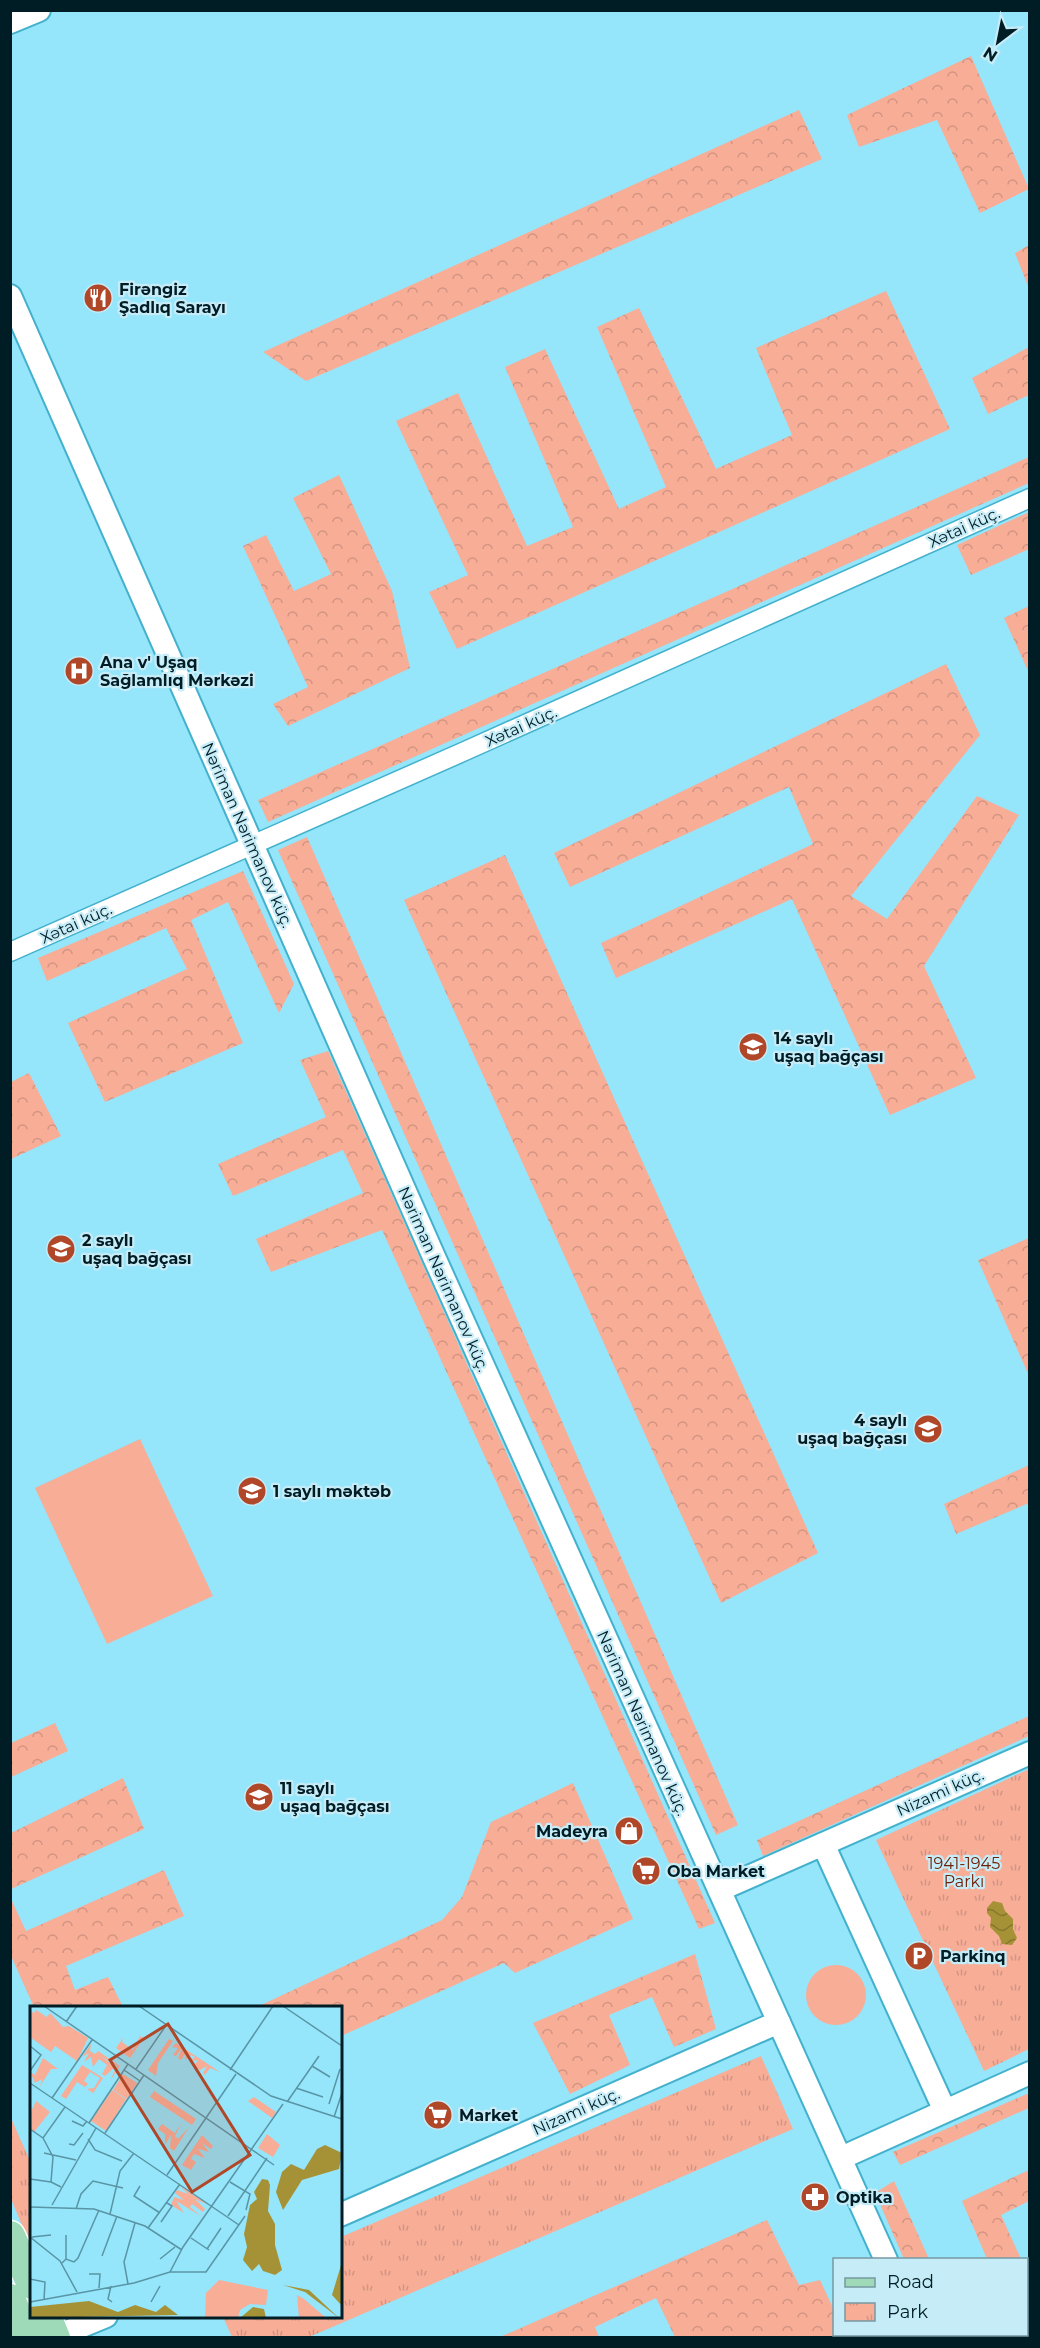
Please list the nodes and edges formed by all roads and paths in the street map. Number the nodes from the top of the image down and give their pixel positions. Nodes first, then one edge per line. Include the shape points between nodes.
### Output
1 (39, 10) edge
2 (10, 22) edge
3 (10, 296) edge
4 (1029, 498) edge
5 (252, 846) junction
6 (10, 952) edge
7 (1029, 1753) edge
8 (824, 1844) junction
9 (719, 1890) junction
10 (779, 2022) junction
11 (1029, 2073) edge
12 (945, 2111) junction
13 (841, 2158) junction
14 (342, 2214) edge
15 (10, 2236) edge
16 (886, 2258) edge
17 (30, 2280) edge
18 (10, 2299) edge
19 (47, 2318) edge
20 (101, 2318) edge
21 (27, 2337) edge
22 (55, 2337) edge

1 - 2 street
3 - 5 street, Nəriman Nərimanov küç.
4 - 5 street, Xətai küç.
5 - 6 street, Xətai küç.
5 - 9 street, Nəriman Nərimanov küç.
7 - 8 street, Nizami küç.
8 - 9 street, Nizami küç.
8 - 12 street
9 - 10 street, Nəriman Nərimanov küç.
10 - 13 street, Nəriman Nərimanov küç.
10 - 14 street, Nizami küç.
11 - 12 street
12 - 13 street
13 - 16 street, Nəriman Nərimanov küç.
15 - 17 main road
18 - 21 main road
19 - 22 main road
20 - 22 street

